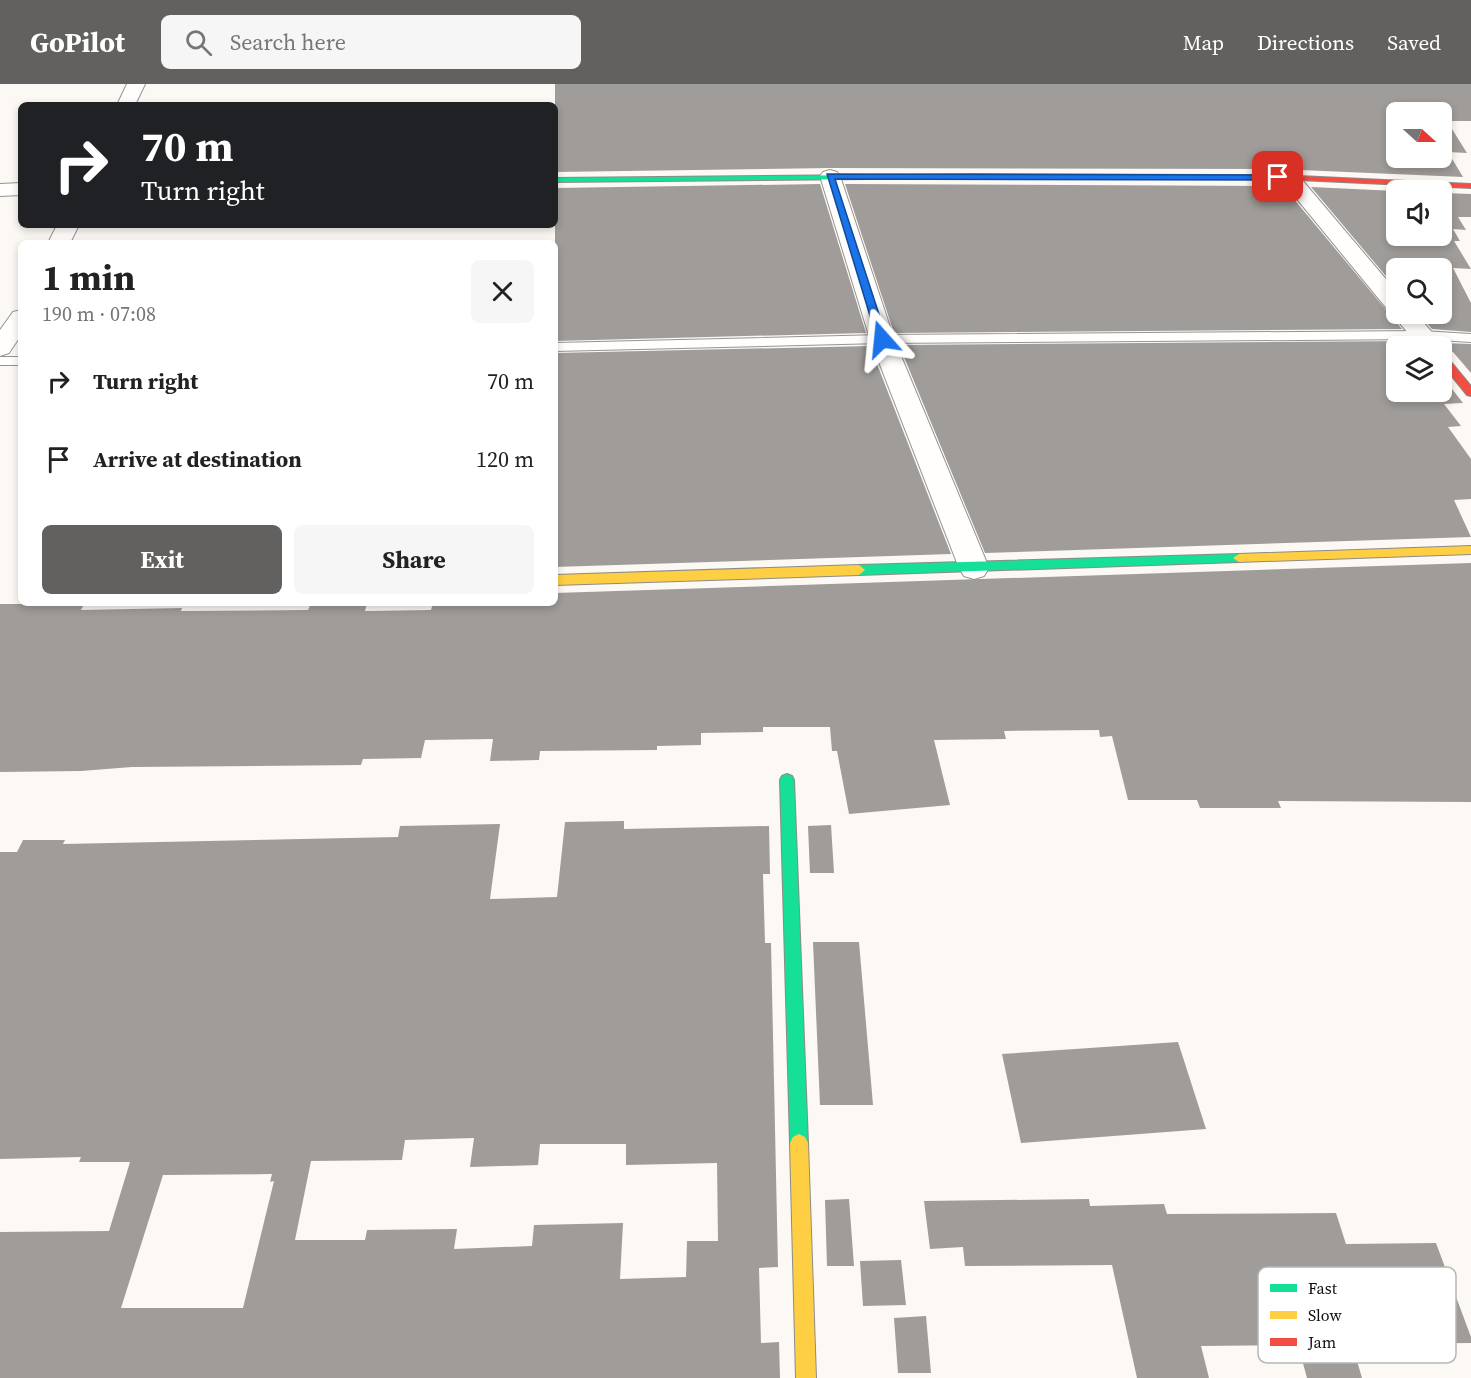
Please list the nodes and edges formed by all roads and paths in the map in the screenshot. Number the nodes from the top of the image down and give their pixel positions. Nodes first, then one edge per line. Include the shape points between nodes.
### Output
1 (136, 84) edge
2 (127, 102) edge
3 (830, 176) junction
4 (1290, 178) junction
5 (558, 180) edge
6 (1471, 186) edge
7 (18, 189) edge
8 (0, 190) edge
9 (1386, 293) edge
10 (18, 321) edge
11 (1413, 324) edge
12 (1423, 336) edge
13 (1471, 338) edge
14 (882, 339) junction
15 (1452, 339) edge
16 (1386, 341) edge
17 (558, 347) edge
18 (0, 348) edge
19 (0, 361) edge
20 (18, 361) edge
21 (1452, 370) edge
22 (1471, 393) edge
23 (1471, 550) edge
24 (974, 568) junction
25 (558, 580) edge
26 (787, 780) dead end
27 (807, 1378) edge

1 - 2 street
3 - 4 street
3 - 5 street
3 - 14 street
4 - 6 street
4 - 9 street
7 - 8 street
10 - 18 street
11 - 12 street
13 - 15 lane
14 - 16 lane
14 - 17 lane
14 - 24 street
19 - 20 lane
21 - 22 street
23 - 24 street
24 - 25 street
26 - 27 street

